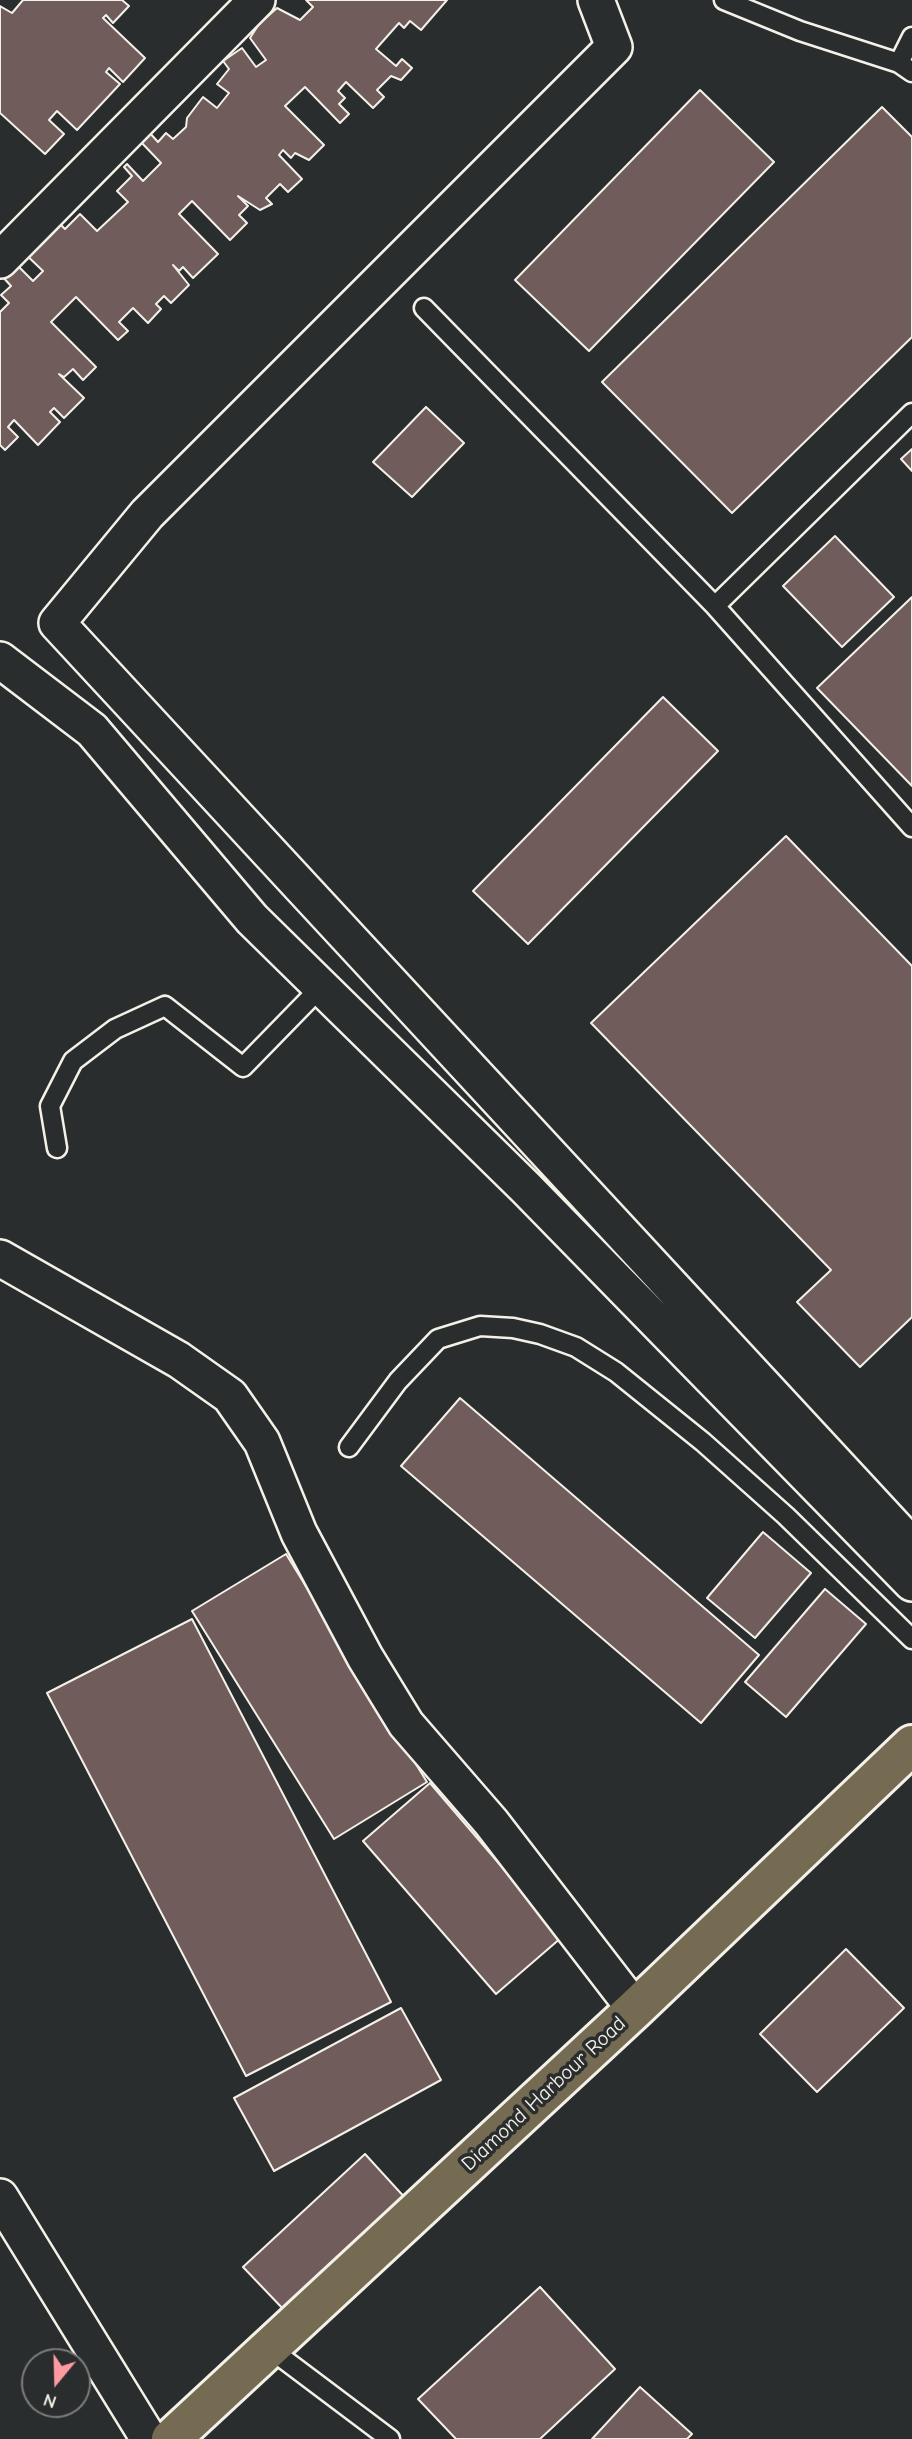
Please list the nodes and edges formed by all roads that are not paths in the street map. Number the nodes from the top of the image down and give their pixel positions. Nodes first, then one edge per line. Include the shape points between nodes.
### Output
1 (257, 0) edge
2 (596, 0) edge
3 (724, 0) edge
4 (912, 37) edge
5 (905, 67) edge
6 (0, 260) edge
7 (424, 308) dead end
8 (912, 414) edge
9 (715, 606) junction
10 (0, 660) edge
11 (912, 827) edge
12 (321, 987) junction
13 (57, 1148) dead end
14 (0, 1258) edge
15 (349, 1447) dead end
16 (912, 1546) edge
17 (912, 1583) edge
18 (912, 1639) edge
19 (912, 1745) edge
20 (635, 2009) junction
21 (0, 2197) edge
22 (269, 2348) junction
23 (149, 2439) edge
24 (172, 2439) edge
25 (390, 2439) edge

1 - 6 street
2 - 16 street via 614,47 146,514 57,623
3 - 5 lane
4 - 5 lane
7 - 9 lane
8 - 9 lane
9 - 11 lane
10 - 12 street via 92,730 252,919
12 - 13 lane via 243,1067 165,1006 115,1028 73,1061 50,1106
12 - 17 street via 526,1188
14 - 20 street via 179,1360 230,1396 262,1442 299,1534 406,1724 491,1822
15 - 18 lane via 398,1381 438,1339 480,1326 540,1334 576,1347 616,1372 703,1442
19 - 20 highway, Diamond Harbour Road
20 - 22 highway, Diamond Harbour Road
21 - 23 street
22 - 24 highway, Diamond Harbour Road
22 - 25 lane

